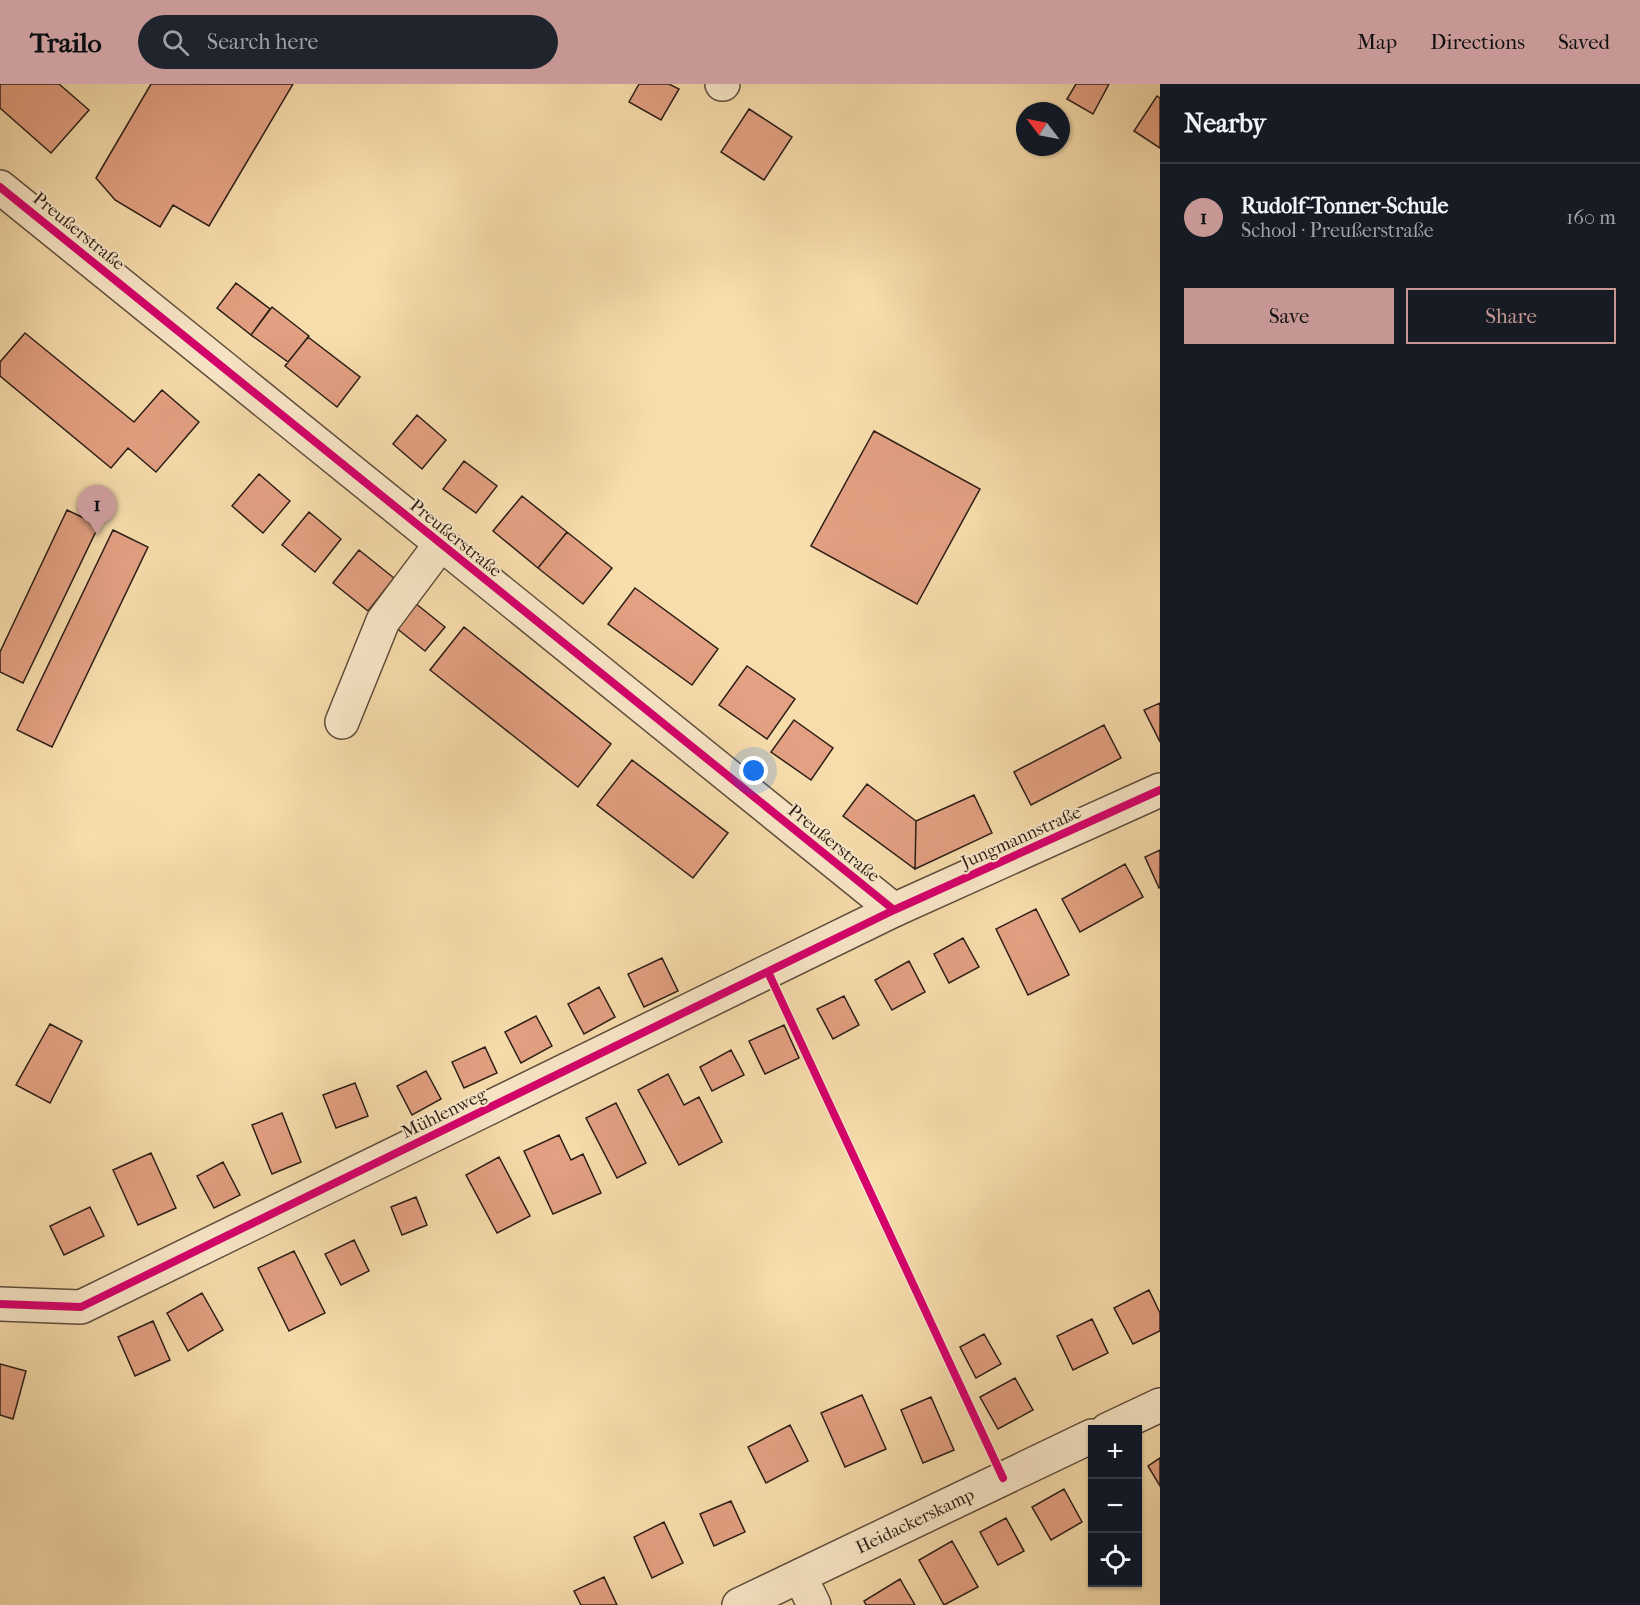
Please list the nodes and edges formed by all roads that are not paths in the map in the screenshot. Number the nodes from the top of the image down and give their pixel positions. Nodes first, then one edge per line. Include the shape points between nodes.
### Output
1 (0, 187) edge
2 (440, 544) junction
3 (342, 722) dead end
4 (1160, 790) edge
5 (894, 910) junction
6 (0, 1304) edge
7 (1160, 1405) edge
8 (1118, 1425) edge
9 (1088, 1438) edge
10 (800, 1576) junction
11 (739, 1605) edge
12 (814, 1605) edge

1 - 2 street, Preußerstraße
2 - 3 street via 383,621
2 - 5 street, Preußerstraße
4 - 5 street, Jungmannstraße
5 - 6 street, Mühlenweg via 81,1307
7 - 8 street
9 - 10 street, Heidackerskamp
10 - 11 street, Heidackerskamp
10 - 12 street

